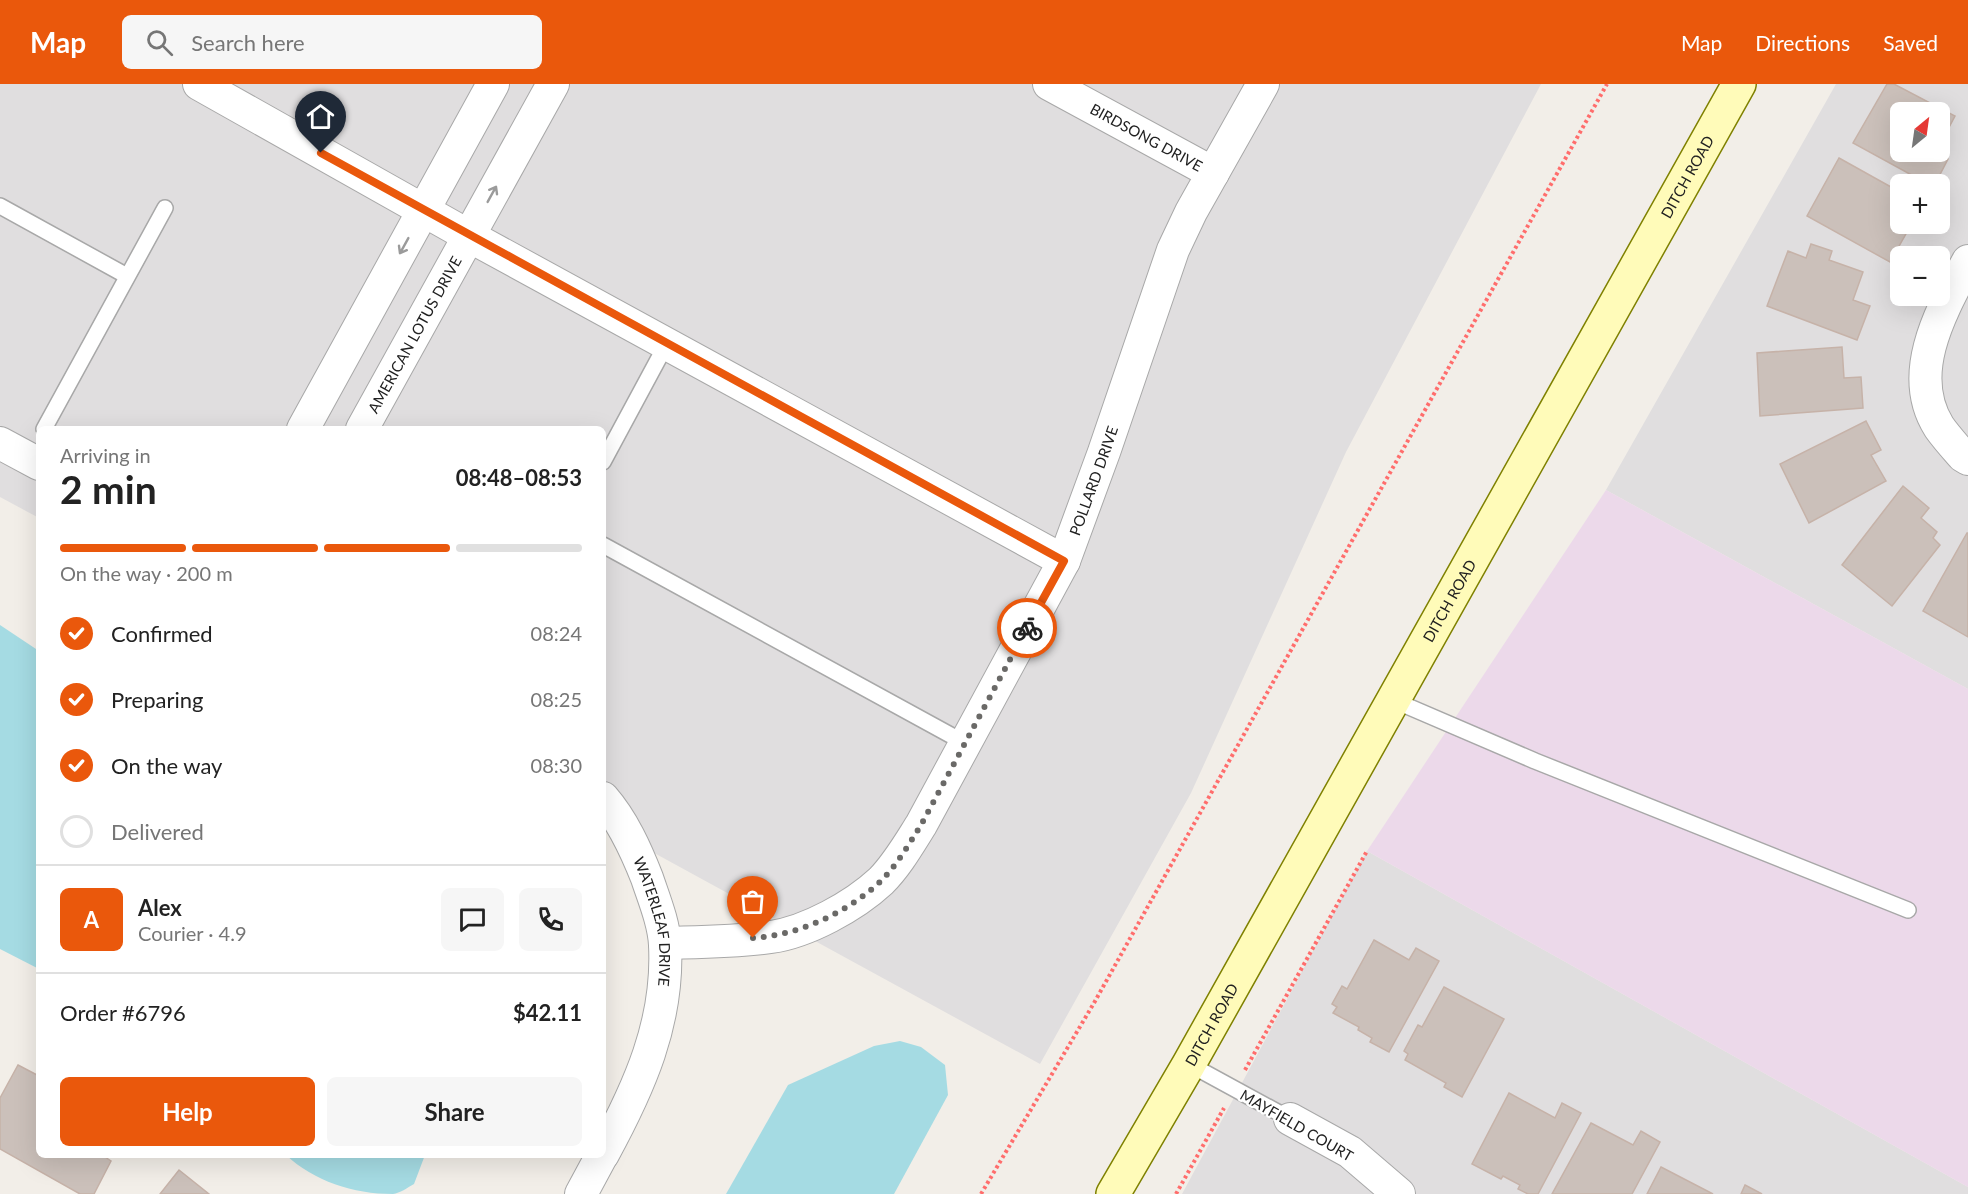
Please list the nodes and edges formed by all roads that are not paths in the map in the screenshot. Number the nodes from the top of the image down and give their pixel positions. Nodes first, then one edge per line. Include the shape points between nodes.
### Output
1 (199, 84) edge
2 (493, 84) edge
3 (554, 84) edge
4 (1049, 84) edge
5 (1263, 84) edge
6 (1739, 84) edge
7 (1213, 174) junction
8 (0, 206) edge
9 (165, 208) dead end
10 (424, 210) junction
11 (469, 236) junction
12 (1968, 261) edge
13 (127, 276) junction
14 (667, 343) junction
15 (46, 426) edge
16 (305, 426) edge
17 (364, 426) edge
18 (0, 443) edge
19 (606, 456) edge
20 (33, 457) edge
21 (1968, 459) edge
22 (606, 547) edge
23 (1064, 561) junction
24 (1393, 700) junction
25 (965, 743) junction
26 (606, 801) edge
27 (1908, 910) dead end
28 (665, 942) junction
29 (1189, 1064) junction
30 (1159, 1116) junction
31 (1290, 1119) joint
32 (606, 1148) edge
33 (601, 1158) edge
34 (581, 1194) edge
35 (1097, 1194) edge
36 (1113, 1194) edge
37 (1399, 1194) edge

1 - 10 street
2 - 10 street
11 -> 3 street, AMERICAN LOTUS DRIVE
4 - 7 street, BIRDSONG DRIVE
5 - 7 street, POLLARD DRIVE
6 - 24 street, DITCH ROAD
7 - 23 street, POLLARD DRIVE via 1173,250
8 - 13 lane
9 - 13 lane
10 - 11 street
10 -> 16 street
11 - 14 street
11 - 17 street, AMERICAN LOTUS DRIVE
12 - 21 street via 1939,314 1926,373 1927,399 1939,427
13 - 15 lane
14 - 19 lane
14 - 23 street
18 - 20 street
22 - 25 lane
23 - 25 street, POLLARD DRIVE
24 - 27 lane
24 - 29 street, DITCH ROAD
25 - 28 street, POLLARD DRIVE via 902,855 864,895 794,932 771,937
26 - 28 street, WATERLEAF DRIVE via 617,814 641,862
28 - 32 street, WATERLEAF DRIVE via 664,982 650,1052
29 - 30 street, DITCH ROAD
29 - 31 lane, MAYFIELD COURT
30 - 35 street, DITCH ROAD
30 - 36 street, DITCH ROAD
31 - 37 street, MAYFIELD COURT via 1350,1152
33 - 34 street, WATERLEAF DRIVE

